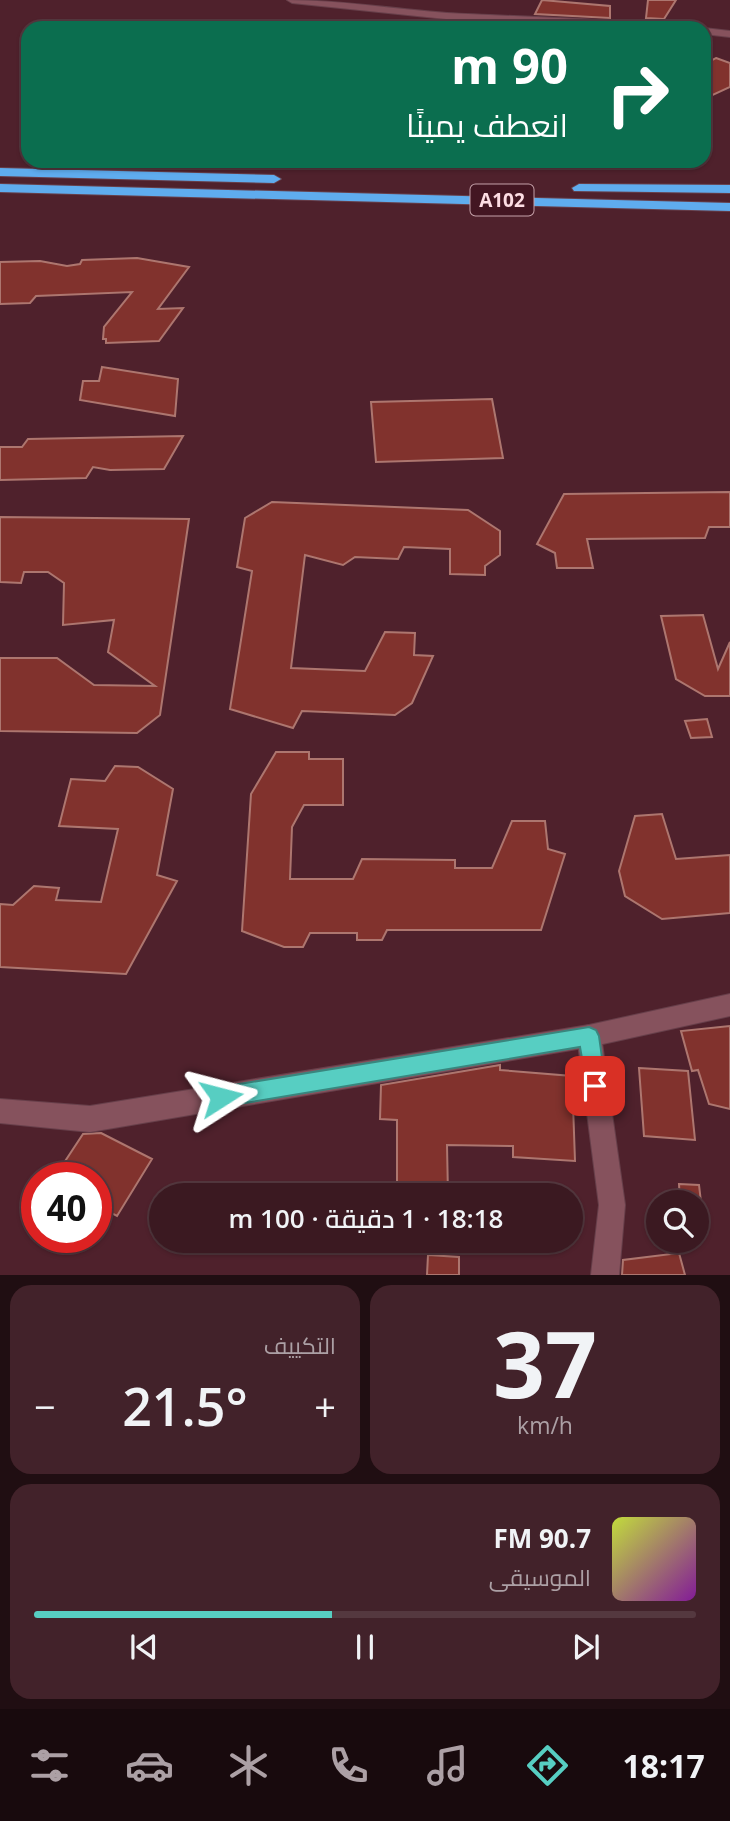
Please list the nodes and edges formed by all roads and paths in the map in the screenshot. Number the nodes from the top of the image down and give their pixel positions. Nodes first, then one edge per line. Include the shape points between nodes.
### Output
1 (292, 0) edge
2 (315, 1) edge
3 (569, 21) edge
4 (711, 32) edge
5 (730, 34) edge
6 (0, 172) edge
7 (334, 181) dead end
8 (361, 182) dead end
9 (430, 183) dead end
10 (282, 184) junction
11 (0, 188) edge
12 (730, 189) edge
13 (730, 207) edge
14 (730, 1005) edge
15 (589, 1036) junction
16 (0, 1111) edge
17 (604, 1275) edge

1 - 2 street
2 - 3 street via 446,16
4 - 5 street
6 - 10 highway, A102
7 - 8 highway
9 - 12 highway, A102
10 - 11 highway, A102
10 - 13 highway, A102
14 - 15 street
15 - 16 street via 90,1119
15 - 17 street via 612,1205

